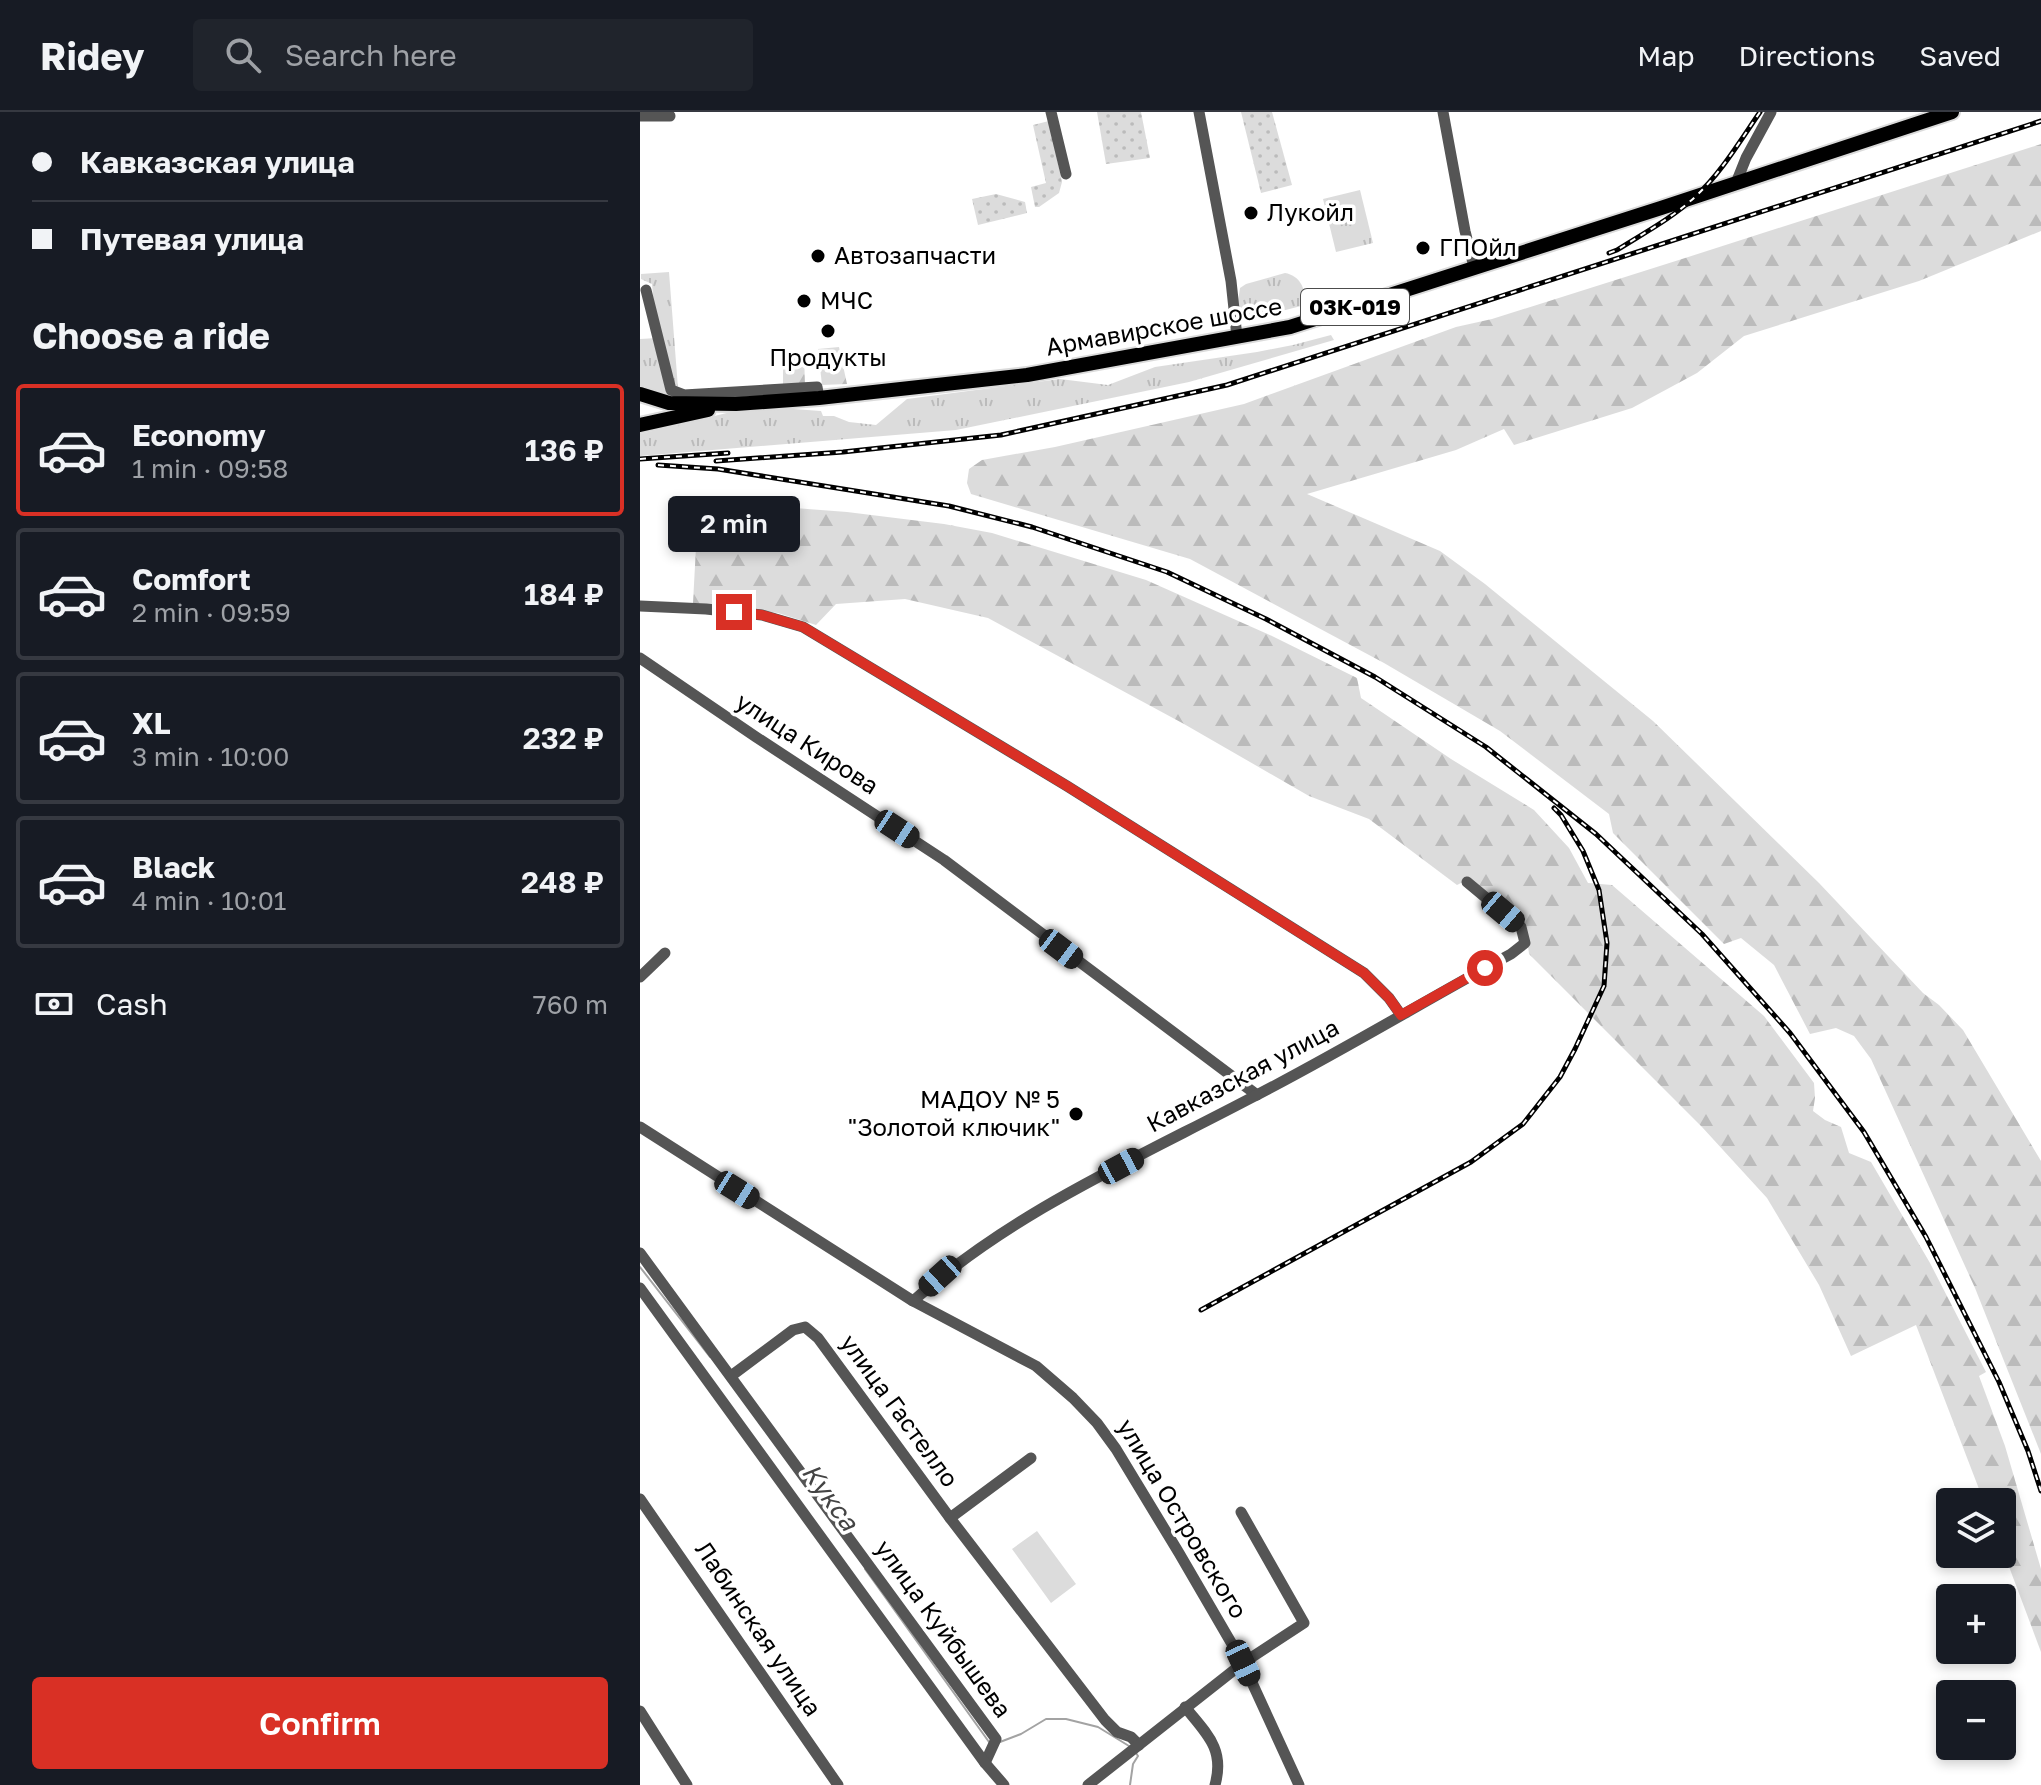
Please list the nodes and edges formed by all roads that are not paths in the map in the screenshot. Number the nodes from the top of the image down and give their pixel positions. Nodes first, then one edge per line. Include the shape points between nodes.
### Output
1 (1051, 112) edge
2 (1199, 112) edge
3 (1443, 112) edge
4 (1771, 112) edge
5 (1952, 112) edge
6 (640, 116) edge
7 (670, 116) dead end
8 (1066, 174) dead end
9 (1736, 183) junction
10 (1474, 267) junction
11 (646, 290) dead end
12 (1237, 337) junction
13 (640, 394) edge
14 (819, 398) junction
15 (736, 404) junction
16 (640, 425) edge
17 (640, 606) edge
18 (640, 658) edge
19 (1467, 882) dead end
20 (665, 953) dead end
21 (640, 977) edge
22 (1401, 1015) junction
23 (1257, 1095) junction
24 (640, 1127) edge
25 (640, 1253) edge
26 (640, 1288) edge
27 (913, 1301) junction
28 (731, 1376) junction
29 (1031, 1458) dead end
30 (640, 1499) edge
31 (1241, 1512) dead end
32 (950, 1518) junction
33 (1243, 1663) junction
34 (1185, 1707) junction
35 (640, 1711) edge
36 (1135, 1748) junction
37 (985, 1763) junction
38 (687, 1785) edge
39 (838, 1785) edge
40 (1004, 1785) edge
41 (1088, 1785) edge
42 (1215, 1785) edge
43 (1299, 1785) edge

1 - 8 street
2 - 12 street
3 - 10 street
4 - 9 street
5 - 9 main road, Армавирское шоссе / 03К-019
6 - 7 street
9 - 10 main road, Армавирское шоссе / 03К-019
10 - 12 main road, Армавирское шоссе / 03К-019 via 1320,319
11 - 14 street via 671,390 684,395 817,387
12 - 14 main road, Армавирское шоссе / 03К-019 via 1027,375
13 - 15 main road, Армавирское шоссе / 03К-019 via 669,403
14 - 15 main road, Армавирское шоссе / 03К-019
15 - 16 main road
17 - 22 street via 762,615 803,627 1364,973
18 - 23 street, улица Кирова via 944,860
19 - 22 street, Кавказская улица via 1521,927 1525,943
20 - 21 street
22 - 23 street, Кавказская улица
23 - 27 street, Кавказская улица via 994,1237
24 - 27 street, улица Островского
25 - 28 street, улица Куйбышева
26 - 37 street, улица Куйбышева
27 - 33 street, улица Островского via 1036,1366 1097,1423
28 - 32 street, улица Гастелло via 793,1330 805,1327
28 - 37 street, улица Куйбышева via 996,1739
29 - 32 street, улица Гастелло
30 - 39 street, Лабинская улица
31 - 33 street via 1304,1623
32 - 36 street, улица Гастелло via 1105,1720 1131,1737
33 - 34 street
33 - 43 street, улица Островского
34 - 36 street
34 - 42 street via 1214,1743 1220,1768
35 - 38 street
36 - 41 street
37 - 40 street, улица Куйбышева

